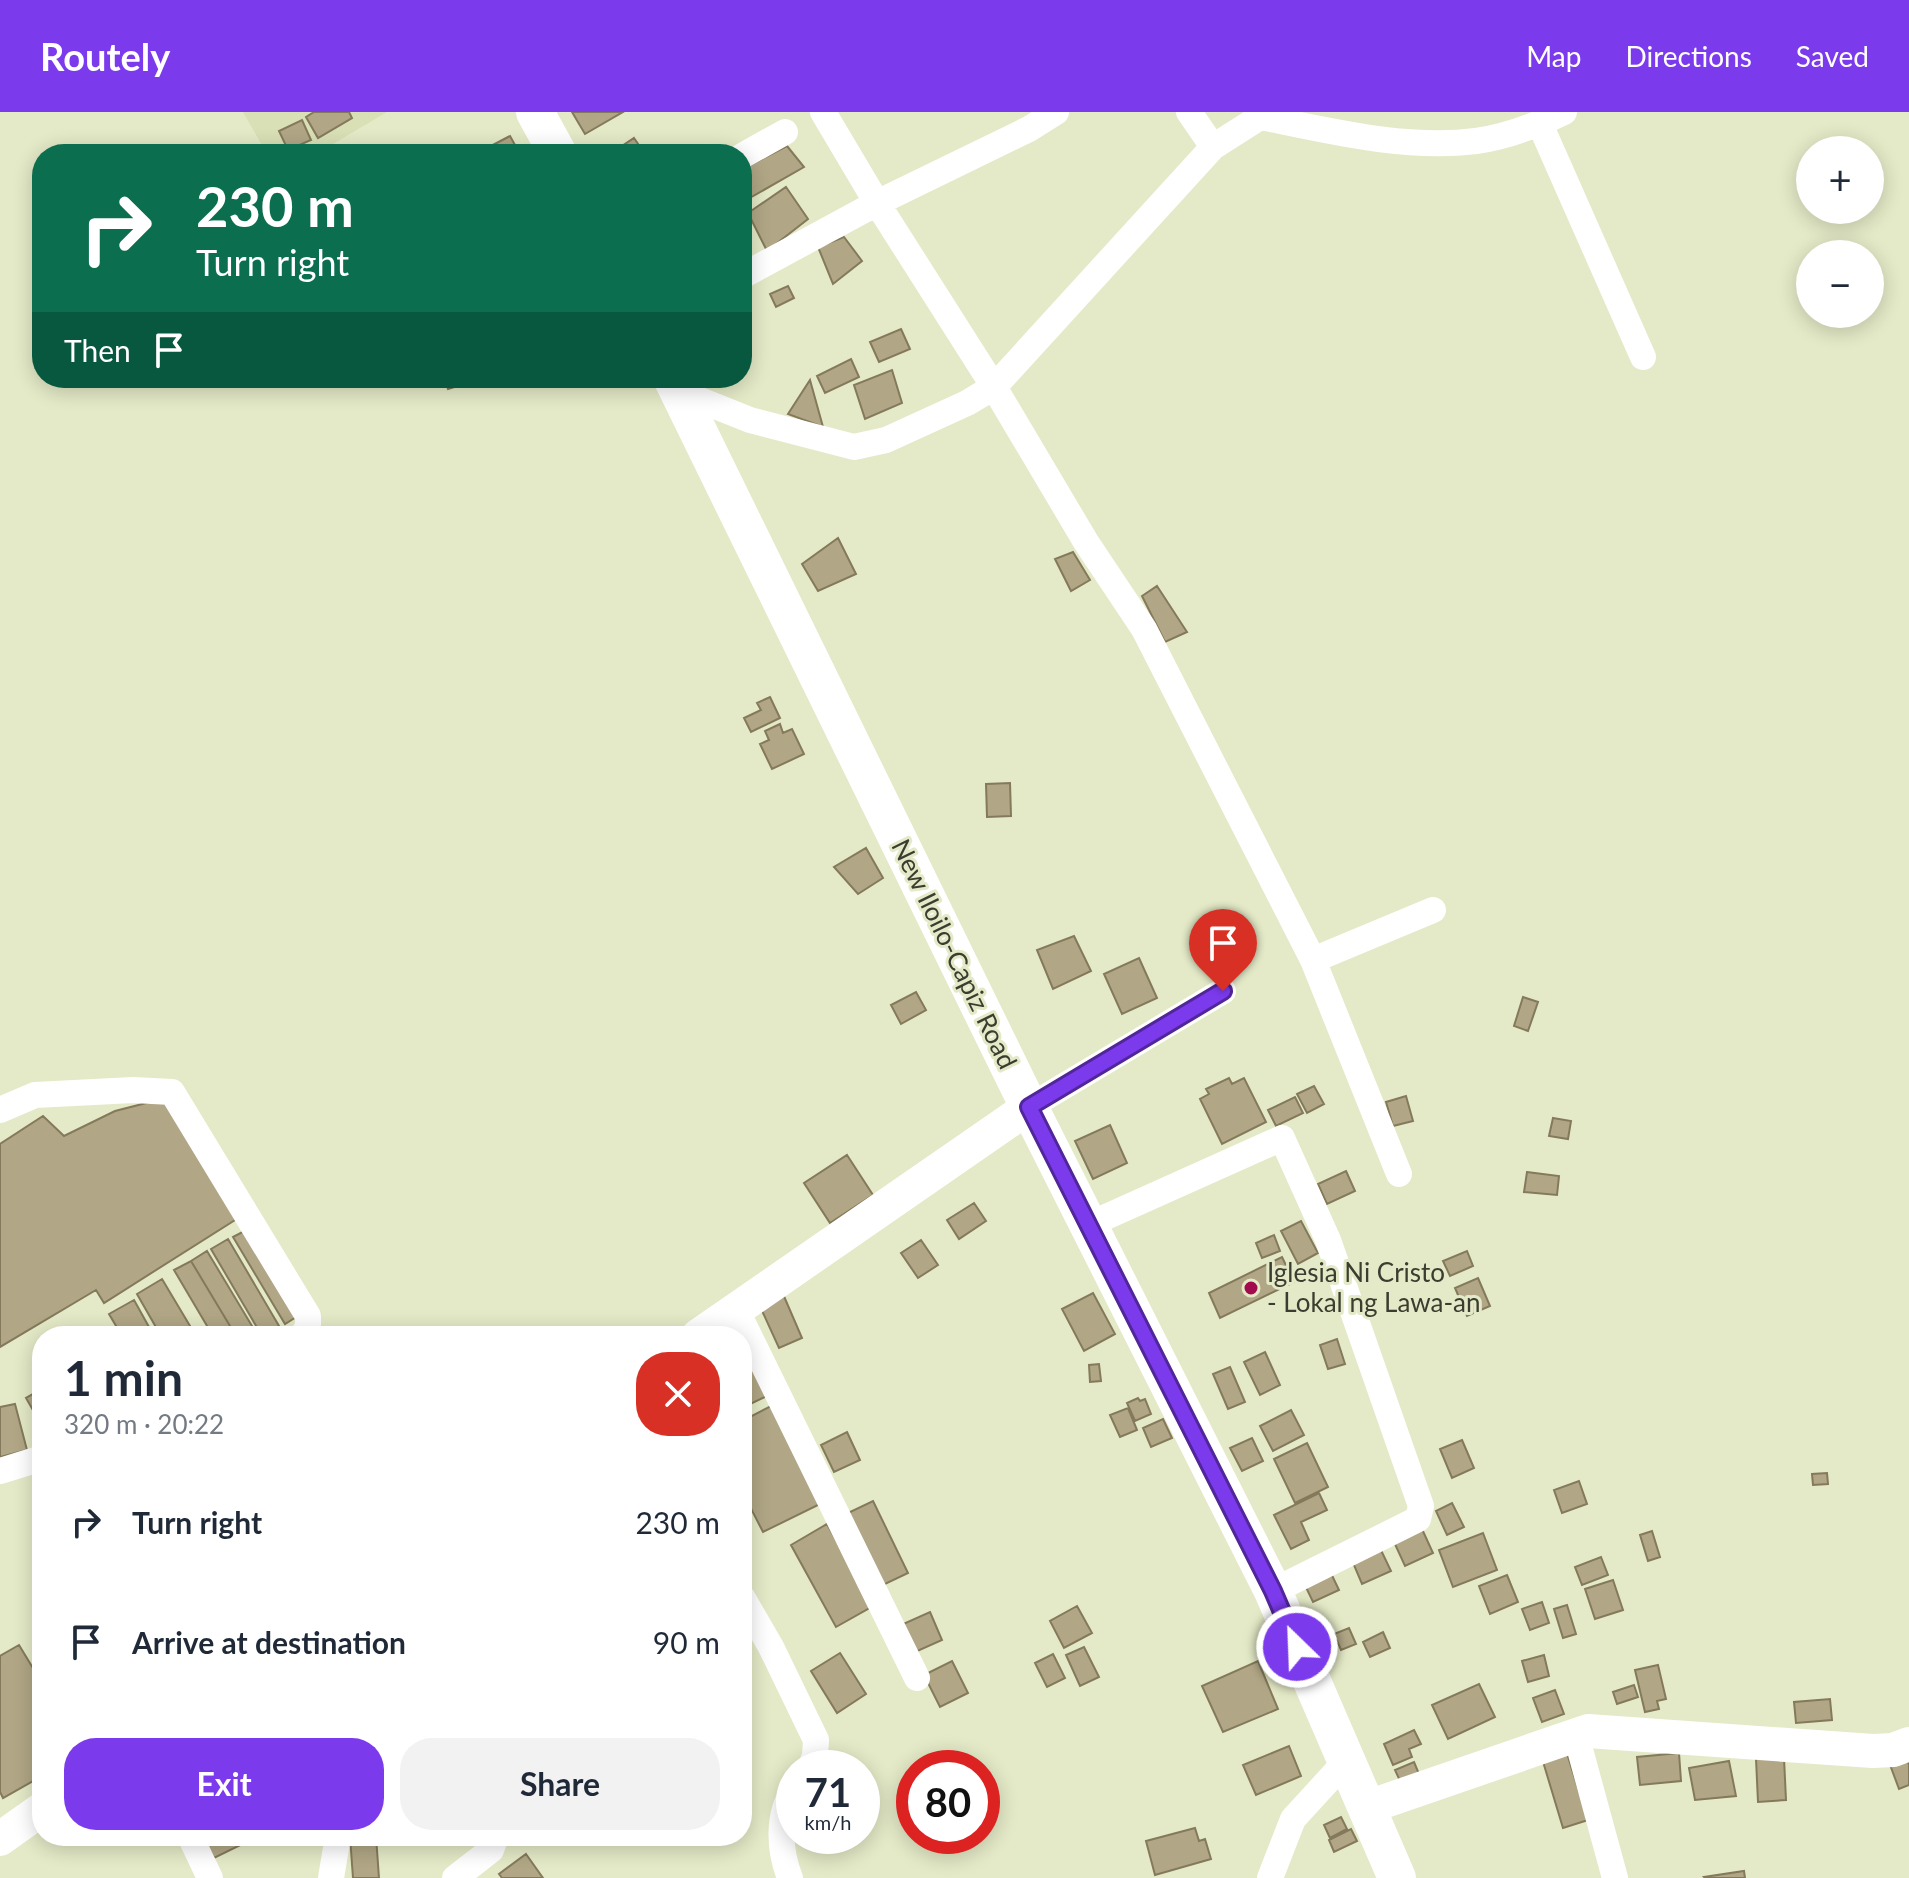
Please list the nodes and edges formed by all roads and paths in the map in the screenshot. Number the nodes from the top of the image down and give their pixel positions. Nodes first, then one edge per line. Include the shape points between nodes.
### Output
1 (535, 112) edge
2 (823, 112) edge
3 (1056, 112) edge
4 (1189, 112) edge
5 (1564, 112) edge
6 (1264, 115) edge
7 (1540, 124) junction
8 (785, 132) dead end
9 (553, 144) edge
10 (1213, 147) junction
11 (752, 150) edge
12 (877, 203) junction
13 (752, 271) edge
14 (1643, 357) dead end
15 (994, 387) junction
16 (677, 388) edge
17 (682, 388) edge
18 (1433, 910) dead end
19 (1313, 960) junction
20 (1223, 991) dead end
21 (1029, 1107) junction
22 (0, 1110) edge
23 (1399, 1174) dead end
24 (1088, 1225) junction
25 (736, 1309) junction
26 (308, 1326) edge
27 (712, 1326) edge
28 (744, 1326) edge
29 (752, 1342) edge
30 (32, 1461) edge
31 (0, 1471) edge
32 (1273, 1591) junction
33 (752, 1614) edge
34 (917, 1678) dead end
35 (1576, 1735) junction
36 (1909, 1744) edge
37 (815, 1750) edge
38 (1347, 1760) junction
39 (1368, 1807) junction
40 (32, 1816) edge
41 (0, 1839) edge
42 (195, 1846) edge
43 (336, 1846) edge
44 (492, 1846) edge
45 (784, 1854) edge
46 (210, 1878) edge
47 (331, 1878) edge
48 (455, 1878) edge
49 (790, 1878) edge
50 (1270, 1878) edge
51 (1397, 1878) edge
52 (1615, 1878) edge

1 - 9 highway
2 - 12 street
3 - 12 street
4 - 10 street
5 - 7 street
6 - 7 street via 1328,131 1444,143 1479,141
6 - 10 street
7 - 14 street
8 - 11 street
10 - 15 street
12 - 13 street
12 - 15 street
15 - 17 street via 886,440 854,447 750,420
15 - 19 street via 1144,629
16 - 21 highway, New Iloilo-Capiz Road
18 - 19 street
19 - 23 street
20 - 21 street
21 - 24 highway, New Iloilo-Capiz Road
21 - 25 main road
22 - 26 street via 35,1095 172,1092 308,1316
24 - 32 highway, New Iloilo-Capiz Road
24 - 32 street via 1282,1138 1328,1240 1421,1506 1418,1519
25 - 27 main road
25 - 28 street
29 - 34 street
30 - 31 street
32 - 38 highway, New Iloilo-Capiz Road
33 - 37 street via 816,1740
35 - 36 main road via 1588,1731 1873,1751
35 - 39 main road
35 - 52 street
38 - 39 highway, New Iloilo-Capiz Road
38 - 50 street via 1293,1819
39 - 51 highway, New Iloilo-Capiz Road
40 - 41 main road
42 - 46 street
43 - 47 street
44 - 48 street
45 - 49 street

